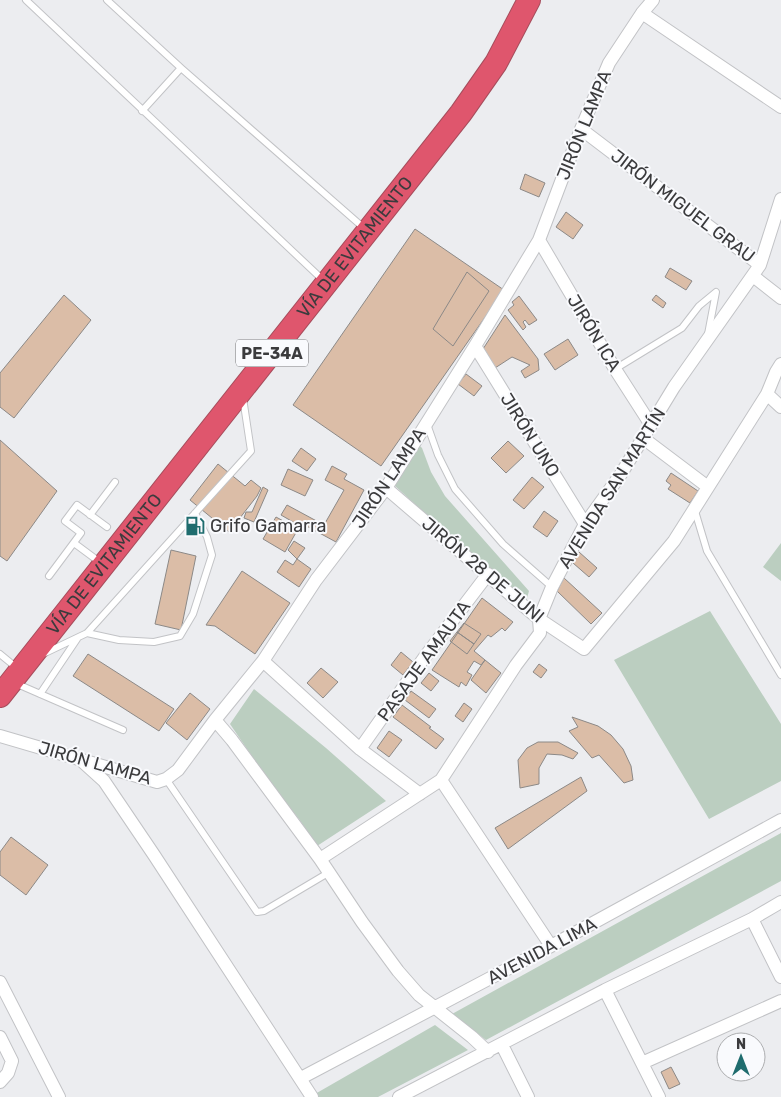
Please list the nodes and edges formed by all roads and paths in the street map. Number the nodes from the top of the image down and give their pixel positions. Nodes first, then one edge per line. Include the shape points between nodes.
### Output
1 (25, 0) edge
2 (106, 0) edge
3 (529, 0) edge
4 (653, 0) edge
5 (642, 13) junction
6 (181, 68) junction
7 (781, 107) edge
8 (142, 111) junction
9 (581, 129) junction
10 (781, 199) edge
11 (368, 232) junction
12 (539, 240) junction
13 (760, 265) junction
14 (753, 276) junction
15 (327, 284) junction
16 (781, 298) edge
17 (707, 339) junction
18 (475, 346) junction
19 (781, 364) edge
20 (615, 370) junction
21 (242, 391) junction
22 (767, 394) junction
23 (781, 407) edge
24 (427, 423) junction
25 (651, 425) junction
26 (643, 438) junction
27 (115, 482) dead end
28 (708, 487) junction
29 (386, 488) junction
30 (694, 509) junction
31 (195, 513) junction
32 (90, 515) junction
33 (585, 524) junction
34 (107, 527) dead end
35 (74, 543) junction
36 (104, 565) junction
37 (488, 574) junction
38 (49, 576) dead end
39 (552, 587) junction
40 (538, 619) junction
41 (87, 633) junction
42 (77, 638) junction
43 (0, 654) edge
44 (264, 661) junction
45 (781, 675) edge
46 (15, 678) edge
47 (40, 694) junction
48 (215, 720) junction
49 (123, 730) dead end
50 (0, 736) edge
51 (360, 749) junction
52 (81, 761) junction
53 (166, 779) junction
54 (441, 780) junction
55 (420, 794) junction
56 (781, 820) edge
57 (320, 860) junction
58 (328, 873) junction
59 (781, 902) edge
60 (752, 920) junction
61 (552, 946) junction
62 (781, 977) edge
63 (0, 982) edge
64 (605, 990) junction
65 (781, 1002) edge
66 (434, 1008) junction
67 (0, 1037) edge
68 (502, 1045) junction
69 (488, 1052) junction
70 (642, 1064) junction
71 (301, 1078) junction
72 (0, 1082) edge
73 (59, 1097) edge
74 (312, 1097) edge
75 (399, 1097) edge
76 (528, 1097) edge
77 (659, 1097) edge

1 - 8 lane
2 - 6 lane
3 - 11 highway, VÍA DE EVITAMIENTO / PE-34A via 496,63
4 - 5 street, JIRÓN LAMPA
5 - 7 street
5 - 9 street, JIRÓN LAMPA via 610,63
6 - 8 lane
6 - 11 lane
8 - 15 lane
9 - 12 street, JIRÓN LAMPA
9 - 13 street, JIRÓN MIGUEL GRAU
10 - 13 street, AVENIDA SAN MARTÍN
11 - 15 highway, VÍA DE EVITAMIENTO / PE-34A
12 - 18 street, JIRÓN LAMPA
12 - 20 street, JIRÓN ICA
13 - 14 street, AVENIDA SAN MARTÍN
14 - 16 street, JIRÓN MIGUEL GRAU
14 - 17 street, AVENIDA SAN MARTÍN
15 - 21 highway, VÍA DE EVITAMIENTO / PE-34A
17 - 20 lane via 716,292 699,306 682,328
17 - 25 street, AVENIDA SAN MARTÍN
18 - 24 street, JIRÓN LAMPA
18 - 33 street, JIRÓN UNO
19 - 22 street
20 - 25 street, JIRÓN ICA
21 - 31 lane via 251,451
21 - 36 highway, VÍA DE EVITAMIENTO / PE-34A
22 - 23 street
22 - 28 street
24 - 29 street, JIRÓN LAMPA
24 - 39 lane via 455,489 503,544
25 - 26 street, AVENIDA SAN MARTÍN
26 - 28 street
26 - 33 street, AVENIDA SAN MARTÍN
27 - 32 lane
28 - 30 street
29 - 37 street, JIRÓN 28 DE JUNI
29 - 44 street, JIRÓN LAMPA via 316,580
30 - 40 street, JIRÓN 28 DE JUNI via 674,541 584,649
30 - 45 lane via 707,551
31 - 41 lane
31 - 41 lane via 212,555 193,614 180,636 154,642 119,640
32 - 34 lane
32 - 35 lane via 77,505 65,521 82,533
33 - 39 street, AVENIDA SAN MARTÍN
35 - 36 lane
35 - 38 lane
36 - 46 highway, VÍA DE EVITAMIENTO / PE-34A
37 - 40 street, JIRÓN 28 DE JUNI
37 - 51 street, PASAJE AMAUTA
39 - 40 street, AVENIDA SAN MARTÍN
40 - 54 street, AVENIDA SAN MARTÍN via 540,633
41 - 42 lane
42 - 46 lane
42 - 47 lane
43 - 46 lane
44 - 48 street, JIRÓN LAMPA
44 - 51 street
46 - 47 lane
47 - 49 lane
48 - 53 street, JIRÓN LAMPA via 178,770
48 - 57 street
50 - 52 street, JIRÓN LAMPA
51 - 55 street
52 - 53 street, JIRÓN LAMPA via 157,782
52 - 71 street via 104,781
53 - 58 lane via 257,912
54 - 55 street, AVENIDA SAN MARTÍN
54 - 61 street
55 - 57 street, AVENIDA SAN MARTÍN
56 - 61 street, AVENIDA LIMA
57 - 58 street
58 - 66 street via 398,970
59 - 60 street
60 - 62 street
60 - 64 street
61 - 66 street, AVENIDA LIMA
63 - 73 street
64 - 68 street
64 - 70 street
65 - 70 street
66 - 69 street
66 - 71 street, AVENIDA LIMA
67 - 72 street via 12,1061
68 - 69 street
68 - 76 street
69 - 75 street
70 - 77 street
71 - 74 street

